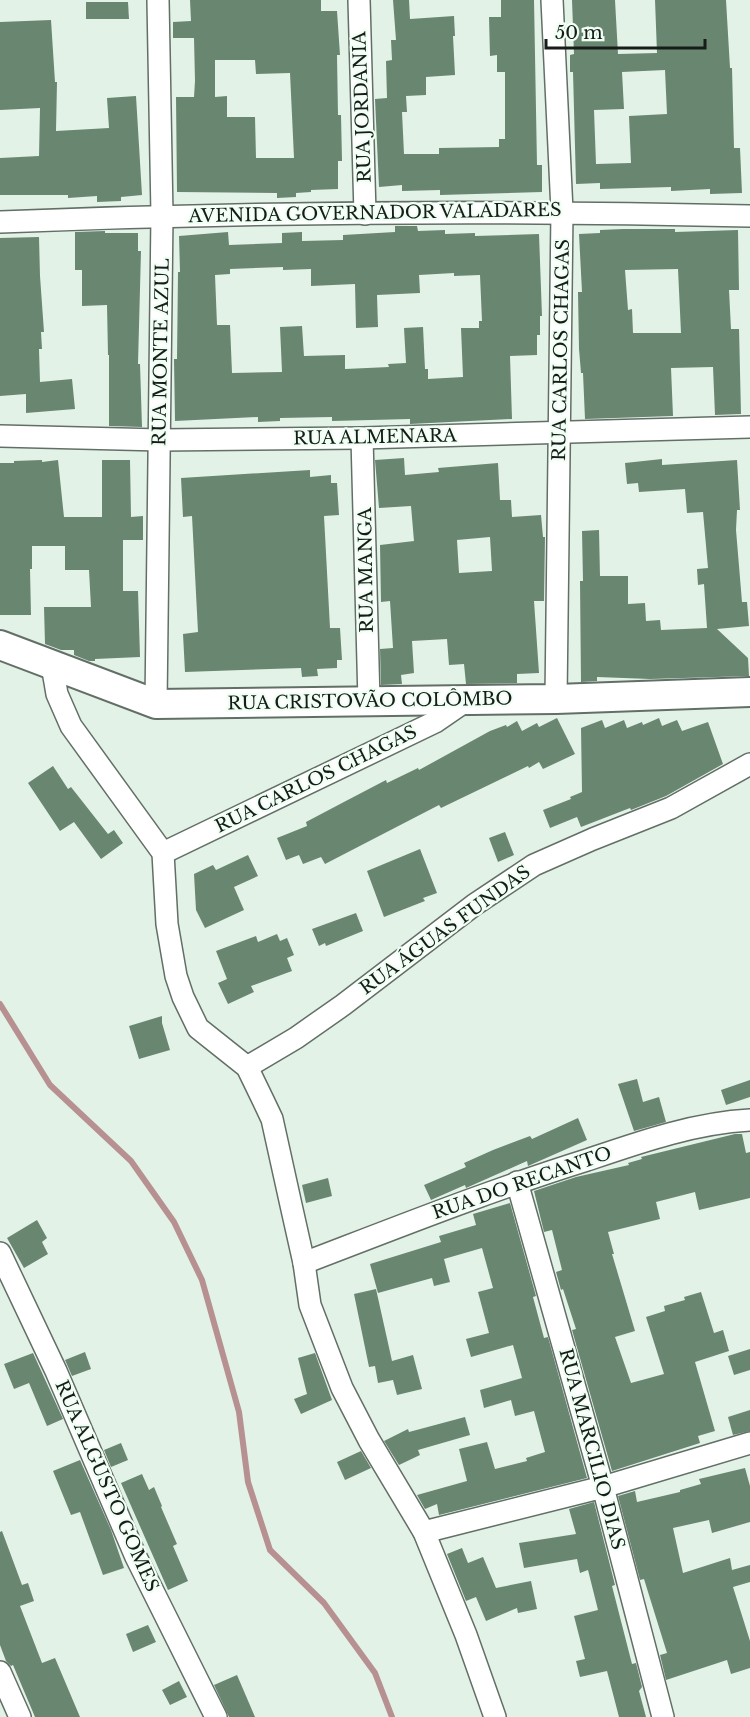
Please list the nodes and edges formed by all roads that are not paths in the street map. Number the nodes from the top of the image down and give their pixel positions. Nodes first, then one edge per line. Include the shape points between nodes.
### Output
1 (158, 0) edge
2 (359, 0) edge
3 (552, 0) edge
4 (562, 211) junction
5 (365, 214) junction
6 (162, 215) junction
7 (750, 216) edge
8 (0, 222) edge
9 (750, 427) edge
10 (560, 434) junction
11 (0, 435) edge
12 (362, 438) junction
13 (160, 440) junction
14 (0, 645) edge
15 (52, 665) junction
16 (750, 692) edge
17 (556, 699) junction
18 (467, 700) junction
19 (369, 701) junction
20 (156, 704) junction
21 (750, 764) edge
22 (163, 853) junction
23 (247, 1067) junction
24 (748, 1124) edge
25 (517, 1182) junction
26 (0, 1253) edge
27 (304, 1263) junction
28 (750, 1443) edge
29 (603, 1487) junction
30 (424, 1532) junction
31 (0, 1672) edge
32 (20, 1717) edge
33 (216, 1717) edge
34 (495, 1717) edge
35 (663, 1717) edge

1 - 6 street, RUA MONTE AZUL
2 - 5 street, RUA JORDANIA
3 - 4 street, RUA CARLOS CHAGAS
4 - 5 street, AVENIDA GOVERNADOR VALADARES
4 - 7 street, AVENIDA GOVERNADOR VALADARES
4 - 10 street, RUA CARLOS CHAGAS
5 - 6 street, AVENIDA GOVERNADOR VALADARES
6 - 8 street, AVENIDA GOVERNADOR VALADARES
6 - 13 street, RUA MONTE AZUL
9 - 10 street, RUA ALMENARA
10 - 12 street, RUA ALMENARA
10 - 17 street, RUA CARLOS CHAGAS
11 - 13 street, RUA ALMENARA
12 - 13 street, RUA ALMENARA
12 - 19 street, RUA MANGA
13 - 20 street, RUA MONTE AZUL
14 - 15 street, RUA CRISTOVÃO COLÔMBO
15 - 20 street, RUA CRISTOVÃO COLÔMBO
15 - 22 street via 57,694 71,726
16 - 17 street, RUA CRISTOVÃO COLÔMBO
17 - 18 street, RUA CRISTOVÃO COLÔMBO
18 - 19 street, RUA CRISTOVÃO COLÔMBO
18 - 22 street, RUA CARLOS CHAGAS via 435,722
19 - 20 street, RUA CRISTOVÃO COLÔMBO
21 - 23 street, RUA ÁGUAS FUNDAS via 671,808 534,865 474,905 343,1005
22 - 23 street via 167,924 183,997 198,1028
23 - 27 street via 272,1119
24 - 25 street, RUA DO RECANTO via 686,1129
25 - 27 street, RUA DO RECANTO
25 - 29 street, RUA MARCILIO DIAS
26 - 33 street, RUA ALGUSTO GOMES via 136,1557
27 - 30 street via 310,1305 342,1388
28 - 29 street
29 - 30 street
29 - 35 street, RUA MARCILIO DIAS
30 - 34 street
31 - 32 street

